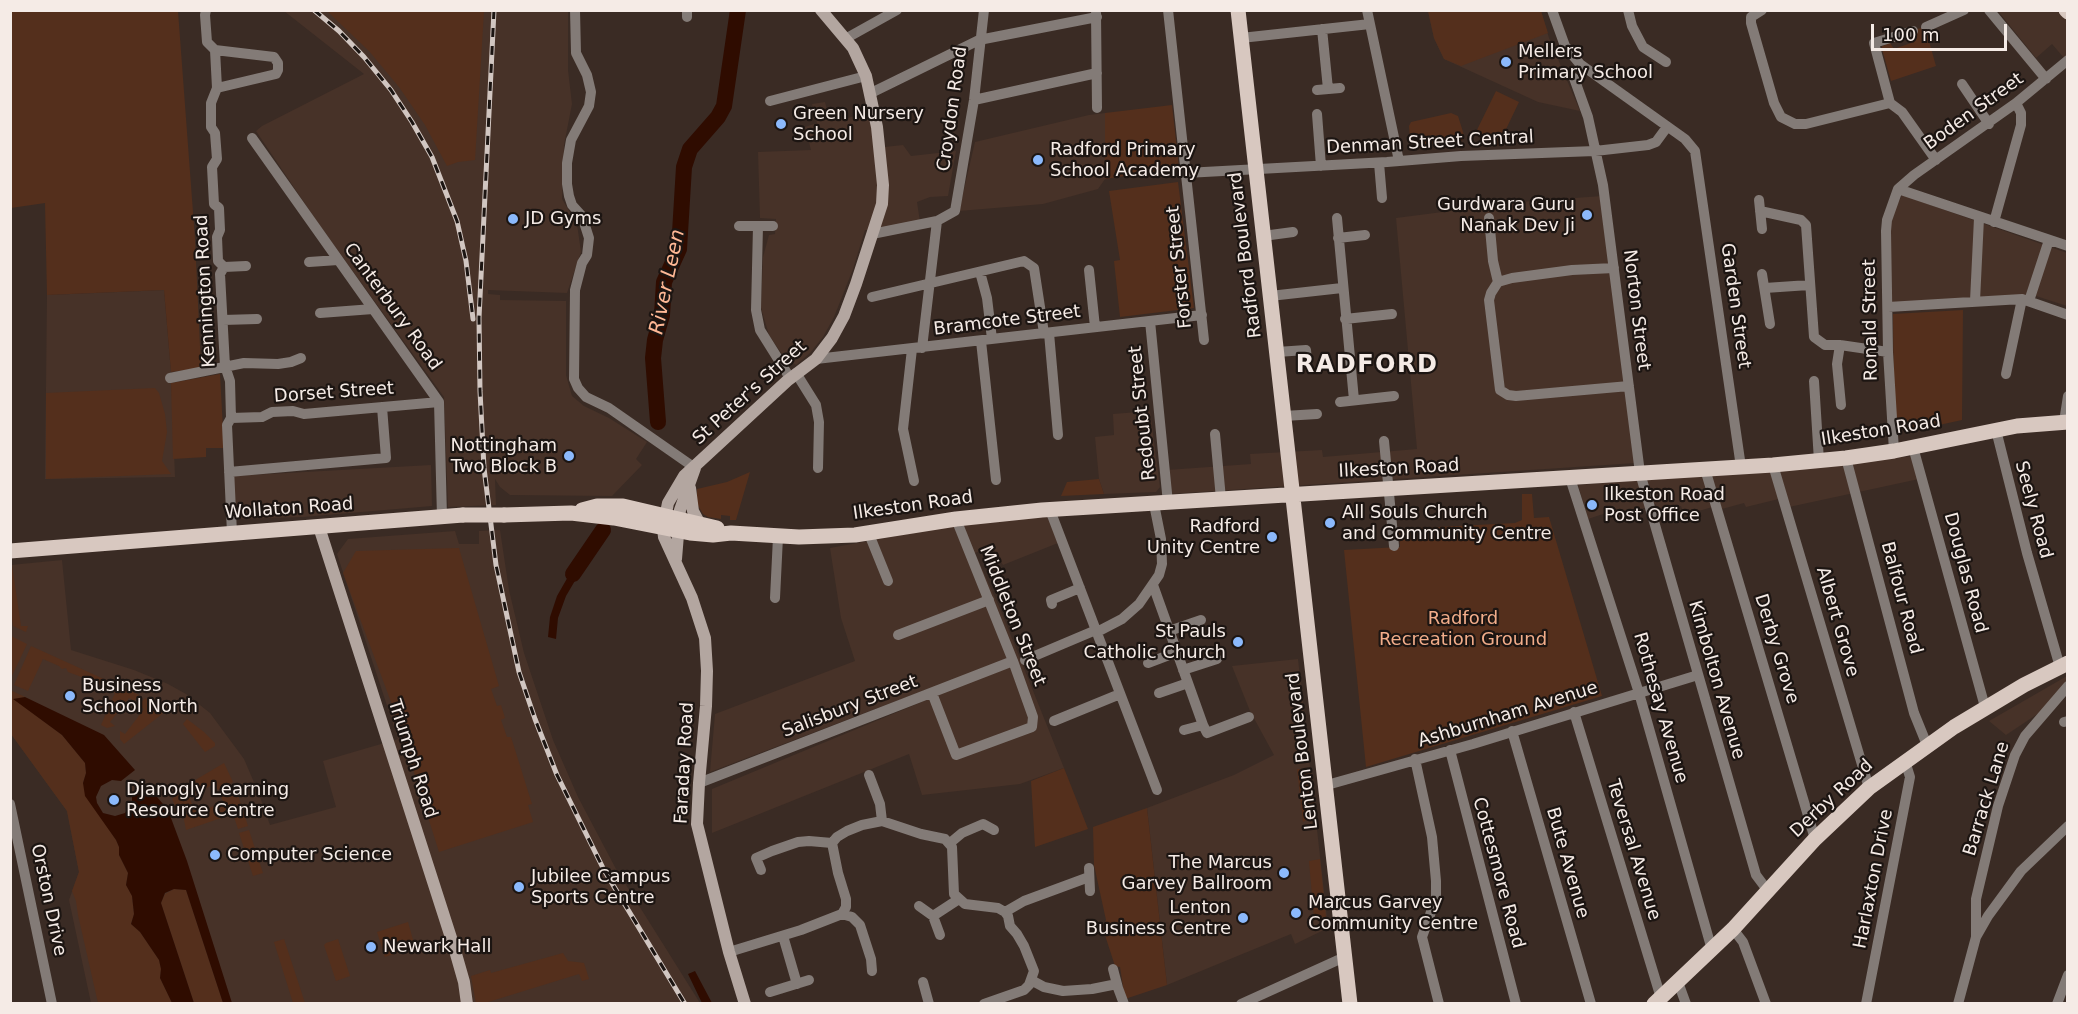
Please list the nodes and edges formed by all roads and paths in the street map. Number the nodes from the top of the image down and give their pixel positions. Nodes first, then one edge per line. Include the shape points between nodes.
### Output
1 (206, 10) edge
2 (575, 10) edge
3 (821, 10) edge
4 (897, 10) edge
5 (984, 10) edge
6 (1168, 10) edge
7 (1238, 10) edge
8 (1367, 10) edge
9 (1552, 10) edge
10 (1629, 10) edge
11 (1762, 10) edge
12 (1964, 10) edge
13 (1989, 10) edge
14 (1097, 14) edge
15 (1370, 24) junction
16 (1926, 27) dead end
17 (1322, 29) junction
18 (1912, 32) dead end
19 (1241, 38) junction
20 (845, 39) junction
21 (980, 40) junction
22 (215, 50) junction
23 (1662, 55) dead end
24 (2067, 60) edge
25 (1097, 73) junction
26 (866, 76) junction
27 (1574, 78) dead end
28 (2046, 79) junction
29 (1962, 84) dead end
30 (217, 87) junction
31 (775, 87) dead end
32 (1340, 88) dead end
33 (871, 93) junction
34 (974, 100) junction
35 (1890, 103) junction
36 (2016, 103) junction
37 (1097, 108) dead end
38 (1321, 120) dead end
39 (1989, 124) junction
40 (1667, 127) junction
41 (252, 138) dead end
42 (1595, 151) junction
43 (1936, 160) junction
44 (1399, 161) junction
45 (1378, 163) junction
46 (1321, 166) junction
47 (1256, 169) junction
48 (1186, 173) junction
49 (1898, 189) junction
50 (1382, 198) dead end
51 (1336, 218) dead end
52 (1489, 218) dead end
53 (1980, 218) junction
54 (937, 221) junction
55 (1994, 222) junction
56 (739, 226) dead end
57 (758, 226) junction
58 (773, 226) dead end
59 (1762, 229) dead end
60 (1293, 232) dead end
61 (872, 234) junction
62 (1365, 235) dead end
63 (1263, 236) junction
64 (1338, 238) junction
65 (2049, 240) junction
66 (2067, 246) edge
67 (338, 260) junction
68 (309, 262) dead end
69 (246, 266) dead end
70 (224, 267) junction
71 (1614, 268) junction
72 (1089, 270) dead end
73 (980, 272) junction
74 (1762, 274) dead end
75 (1498, 282) junction
76 (928, 284) junction
77 (1809, 285) junction
78 (1342, 288) junction
79 (1765, 288) junction
80 (1270, 296) junction
81 (872, 297) dead end
82 (2026, 300) junction
83 (1975, 301) junction
84 (1888, 307) junction
85 (373, 309) junction
86 (1386, 312) dead end
87 (320, 313) dead end
88 (1202, 315) junction
89 (2067, 315) edge
90 (257, 319) dead end
91 (1345, 319) junction
92 (223, 320) junction
93 (1150, 321) junction
94 (1770, 324) dead end
95 (1095, 327) junction
96 (1046, 333) junction
97 (987, 340) junction
98 (1204, 340) dead end
99 (1840, 345) junction
100 (917, 348) junction
101 (1277, 352) junction
102 (1888, 352) junction
103 (301, 358) dead end
104 (816, 359) junction
105 (1307, 361) dead end
106 (225, 366) junction
107 (2006, 374) dead end
108 (793, 376) junction
109 (170, 378) dead end
110 (1814, 381) dead end
111 (1629, 386) junction
112 (1394, 396) dead end
113 (2067, 396) edge
114 (1354, 400) junction
115 (439, 402) junction
116 (1340, 402) dead end
117 (1841, 405) dead end
118 (382, 407) junction
119 (1317, 414) dead end
120 (1284, 416) junction
121 (231, 418) junction
122 (2066, 422) edge
123 (1996, 430) junction
124 (1215, 434) dead end
125 (1058, 435) dead end
126 (1384, 441) dead end
127 (1913, 447) junction
128 (1894, 451) junction
129 (1846, 458) junction
130 (1820, 460) junction
131 (1773, 465) junction
132 (1741, 467) junction
133 (695, 468) junction
134 (818, 468) dead end
135 (1706, 469) junction
136 (229, 472) junction
137 (1640, 474) junction
138 (1570, 478) junction
139 (994, 480) dead end
140 (914, 482) dead end
141 (690, 486) junction
142 (1389, 489) junction
143 (1293, 495) junction
144 (1221, 499) junction
145 (1161, 503) junction
146 (1050, 510) junction
147 (571, 513) junction
148 (442, 517) junction
149 (670, 519) junction
150 (956, 519) junction
151 (700, 524) junction
152 (319, 527) junction
153 (232, 533) junction
154 (731, 533) junction
155 (869, 534) junction
156 (778, 537) junction
157 (1394, 546) dead end
158 (10, 551) edge
159 (888, 580) dead end
160 (1153, 585) junction
161 (1080, 588) junction
162 (775, 598) dead end
163 (988, 600) junction
164 (1052, 602) dead end
165 (1201, 620) dead end
166 (1096, 631) junction
167 (1169, 631) junction
168 (898, 635) dead end
169 (1177, 652) junction
170 (1217, 659) dead end
171 (1025, 660) dead end
172 (1013, 661) junction
173 (1148, 663) dead end
174 (2064, 665) edge
175 (1183, 670) junction
176 (1698, 675) junction
177 (1188, 683) junction
178 (2067, 686) edge
179 (932, 693) junction
180 (1159, 693) dead end
181 (1639, 693) junction
182 (1120, 694) junction
183 (1985, 707) junction
184 (1574, 712) junction
185 (1249, 717) dead end
186 (1054, 721) dead end
187 (1203, 725) junction
188 (1184, 730) dead end
189 (1512, 731) junction
190 (1927, 745) junction
191 (1450, 750) junction
192 (1414, 759) junction
193 (1905, 761) junction
194 (869, 775) dead end
195 (1867, 781) junction
196 (699, 783) junction
197 (1327, 785) junction
198 (887, 790) dead end
199 (1157, 790) dead end
200 (876, 794) junction
201 (10, 804) edge
202 (882, 820) junction
203 (2067, 826) edge
204 (994, 830) dead end
205 (1815, 839) junction
206 (832, 843) junction
207 (950, 843) junction
208 (761, 870) dead end
209 (1090, 891) dead end
210 (1768, 891) junction
211 (959, 899) junction
212 (919, 906) dead end
213 (1005, 912) junction
214 (842, 914) junction
215 (933, 916) junction
216 (1733, 929) junction
217 (940, 935) dead end
218 (783, 936) junction
219 (1976, 937) junction
220 (1712, 950) junction
221 (729, 952) junction
222 (1346, 958) junction
223 (1113, 969) dead end
224 (872, 971) dead end
225 (2067, 975) edge
226 (809, 980) dead end
227 (1031, 980) junction
228 (923, 982) dead end
229 (1678, 982) junction
230 (797, 984) junction
231 (1117, 984) junction
232 (770, 992) dead end
233 (1657, 1001) edge
234 (52, 1003) edge
235 (467, 1004) edge
236 (745, 1004) edge
237 (929, 1004) edge
238 (984, 1004) edge
239 (1124, 1004) edge
240 (1241, 1004) edge
241 (1350, 1004) edge
242 (1439, 1004) edge
243 (1516, 1004) edge
244 (1591, 1004) edge
245 (1686, 1004) edge
246 (1766, 1004) edge
247 (1866, 1004) edge
248 (1958, 1004) edge
249 (2057, 1004) edge

1 - 22 street, Kennington Road via 207,42
2 - 133 street via 576,53 591,92 589,106 571,140 567,163 569,196 582,216 589,238 574,290 574,379 586,397 609,408
3 - 20 street, St Peter's Street
4 - 20 street
5 - 21 street, Croydon Road
6 - 48 street, Forster Street
7 - 19 main road, Radford Boulevard
8 - 15 street
9 - 40 street via 1565,46 1580,64
10 - 23 street via 1643,47
11 - 35 street via 1751,17 1751,23 1781,117 1806,124
12 - 16 street
13 - 28 street
14 - 21 street
14 - 25 street
15 - 17 street
15 - 44 street
17 - 19 street
17 - 32 street via 1322,90
18 - 35 street via 1899,40 1874,43
19 - 47 main road, Radford Boulevard
20 - 26 street, St Peter's Street
21 - 33 street
21 - 34 street, Croydon Road
22 - 30 street, Kennington Road
22 - 30 street via 274,57 279,70 276,74
24 - 28 street, Boden Street
25 - 34 street
25 - 37 street
26 - 31 street via 774,100
26 - 33 street, St Peter's Street
27 - 42 street, Norton Street
28 - 36 street, Boden Street
29 - 39 street
30 - 70 street, Kennington Road via 211,103 216,159 212,167 214,204 219,208 218,261
33 - 61 street, St Peter's Street via 883,185 882,204
34 - 54 street, Croydon Road via 955,211
35 - 43 street via 1902,112
36 - 39 street, Boden Street
36 - 55 street via 2021,125
38 - 46 street
39 - 43 street, Boden Street
40 - 42 street, Denman Street Central via 1656,142 1648,145
40 - 132 street, Garden Street via 1695,151
41 - 67 street, Canterbury Road
42 - 44 street, Denman Street Central
42 - 71 street, Norton Street
43 - 49 street, Boden Street
44 - 45 street, Denman Street Central
45 - 46 street, Denman Street Central
45 - 50 street
46 - 47 street, Denman Street Central
47 - 48 street, Denman Street Central
47 - 63 main road, Radford Boulevard
48 - 88 street, Forster Street
49 - 53 street
49 - 84 street, Ronald Street via 1886,231
51 - 64 street
52 - 75 street
53 - 55 street
53 - 83 street
54 - 61 street
54 - 76 street
55 - 65 street
56 - 57 street
57 - 58 street
57 - 108 street via 756,310 760,330
59 - 77 street via 1759,206 1806,225
60 - 63 street
61 - 104 street, St Peter's Street via 844,316
62 - 64 street
63 - 80 main road, Radford Boulevard
64 - 78 street
65 - 66 street
65 - 82 street
67 - 68 street
67 - 85 street, Canterbury Road
69 - 70 street
70 - 92 street, Kennington Road via 220,274
71 - 75 street via 1572,270
71 - 111 street, Norton Street
72 - 95 street
73 - 76 street
73 - 96 street via 1024,261 1031,264
73 - 97 street via 987,298
74 - 79 street
75 - 111 street via 1489,300 1500,390 1504,394
76 - 81 street
76 - 100 street
77 - 79 street
77 - 99 street via 1814,337 1825,345
78 - 80 street
78 - 91 street
79 - 94 street
80 - 101 main road, Radford Boulevard
82 - 83 street
82 - 89 street
82 - 107 street
83 - 84 street
84 - 102 street, Ronald Street
85 - 87 street
85 - 115 street, Canterbury Road
86 - 91 street
88 - 93 street, Bramcote Street
88 - 98 street, Forster Street
90 - 92 street
91 - 114 street
92 - 106 street, Kennington Road
93 - 95 street, Bramcote Street
93 - 145 street, Redoubt Street
95 - 96 street, Bramcote Street
96 - 97 street, Bramcote Street
96 - 125 street
97 - 100 street, Bramcote Street
97 - 139 street
99 - 102 street
99 - 117 street
100 - 104 street, Bramcote Street
100 - 140 street via 903,429
101 - 105 street via 1306,350
101 - 120 main road, Radford Boulevard
102 - 128 street, Ronald Street
103 - 106 street via 291,363
104 - 108 street, St Peter's Street
106 - 109 street
106 - 121 street, Kennington Road via 230,381
108 - 133 street, St Peter's Street
108 - 134 street via 816,405
110 - 130 street
111 - 137 street, Norton Street
112 - 114 street
113 - 122 street
114 - 116 street
115 - 118 street, Dorset Street
115 - 148 street
118 - 121 street, Dorset Street via 304,414 272,412 262,417
118 - 136 street via 386,458
119 - 120 street
120 - 143 main road, Radford Boulevard
121 - 136 street, Kennington Road via 227,425
122 - 123 main road, Ilkeston Road
123 - 127 main road, Ilkeston Road
123 - 174 street, Seely Road via 2024,541
124 - 144 street via 1212,458
126 - 142 street
127 - 128 main road, Ilkeston Road
127 - 183 street, Douglas Road
128 - 129 main road, Ilkeston Road
129 - 130 main road, Ilkeston Road
129 - 190 street, Balfour Road via 1914,713
130 - 131 main road, Ilkeston Road
131 - 132 main road, Ilkeston Road
131 - 195 street, Albert Grove
132 - 135 main road, Ilkeston Road
133 - 141 street, St Peter's Street
133 - 149 street, St Peter's Street via 684,476
135 - 137 main road, Ilkeston Road
135 - 205 street, Derby Grove
136 - 153 street, Kennington Road
137 - 138 main road, Ilkeston Road
137 - 176 street, Kimbolton Avenue
138 - 142 main road, Ilkeston Road
138 - 181 street, Rothesay Avenue
141 - 149 street, St Peter's Street via 682,505
141 - 151 street, St Peter's Street via 693,511
142 - 143 main road, Ilkeston Road
142 - 157 street
143 - 144 main road, Ilkeston Road
143 - 197 main road, Lenton Boulevard
144 - 145 main road, Ilkeston Road
145 - 146 main road, Ilkeston Road
145 - 160 street, Redoubt Street via 1162,554
146 - 150 main road, Ilkeston Road
146 - 161 street
147 - 148 main road, Wollaton Road, bridge
147 - 149 main road, Wollaton Road
147 - 149 main road, Wollaton Road via 597,506 623,506
148 - 152 main road, Wollaton Road
149 - 151 main road, Wollaton Road
149 - 154 main road, Wollaton Road via 713,535
149 - 196 street, Faraday Road via 676,560 705,638 706,706
150 - 155 main road, Ilkeston Road
150 - 163 street, Middleton Street
151 - 154 main road, Wollaton Road
152 - 153 main road, Wollaton Road
152 - 235 street, Triumph Road via 454,947
153 - 158 main road, Wollaton Road
154 - 156 main road, Ilkeston Road
155 - 156 main road, Ilkeston Road
155 - 159 street
156 - 162 street
160 - 166 street via 1122,619
160 - 167 street
161 - 164 street
161 - 166 street
163 - 168 street
163 - 172 street, Middleton Street
165 - 167 street
166 - 171 street
166 - 182 street
167 - 169 street
169 - 173 street
169 - 175 street
170 - 175 street
172 - 179 street, Salisbury Street
172 - 179 street, Middleton Street via 1033,717 1032,726 956,755
174 - 183 main road, Derby Road
175 - 177 street
176 - 181 street, Ashburnham Avenue
176 - 210 street, Kimbolton Avenue via 1756,875
177 - 180 street
177 - 187 street
178 - 219 street, Barrack Lane via 2025,735 2014,755 1976,899
179 - 196 street, Salisbury Street
181 - 184 street, Ashburnham Avenue
181 - 220 street, Rothesay Avenue
182 - 186 street
182 - 199 street
183 - 190 main road, Derby Road
184 - 189 street, Ashburnham Avenue
184 - 233 street, Teversal Avenue
185 - 187 street via 1207,733
187 - 188 street
189 - 191 street, Ashburnham Avenue
189 - 244 street, Bute Avenue
190 - 193 main road, Derby Road
191 - 192 street, Ashburnham Avenue
191 - 243 street, Cottesmore Road
192 - 197 street, Ashburnham Avenue
192 - 242 street via 1432,837 1436,881 1436,897 1422,937
193 - 195 main road, Derby Road
193 - 247 street, Harlaxton Drive via 1910,777
194 - 200 street
195 - 205 main road, Derby Road
196 - 221 street, Faraday Road via 697,824
197 - 222 main road, Lenton Boulevard
198 - 200 street
200 - 202 street
201 - 234 street, Orston Drive
202 - 206 street via 847,831
202 - 207 street
203 - 219 street via 2021,871
204 - 207 street via 983,819
205 - 210 main road, Derby Road
206 - 208 street via 798,842 772,851 756,858
206 - 214 street via 846,899
207 - 211 street via 954,894
209 - 213 street via 1089,873
210 - 216 main road, Derby Road
211 - 213 street via 965,904
211 - 215 street
212 - 215 street
213 - 227 street via 1031,960
214 - 218 street
214 - 224 street via 860,925 872,959
215 - 217 street
216 - 220 main road, Derby Road
216 - 246 street via 1743,942
218 - 221 street
218 - 230 street
219 - 248 street
220 - 229 main road, Derby Road
221 - 236 street, Faraday Road
222 - 240 street
222 - 241 main road, Lenton Boulevard
223 - 231 street
225 - 249 street
226 - 230 street
227 - 231 street via 1063,991
227 - 238 street via 1024,990
228 - 237 street
229 - 233 main road, Derby Road
229 - 245 street
230 - 232 street
231 - 239 street

